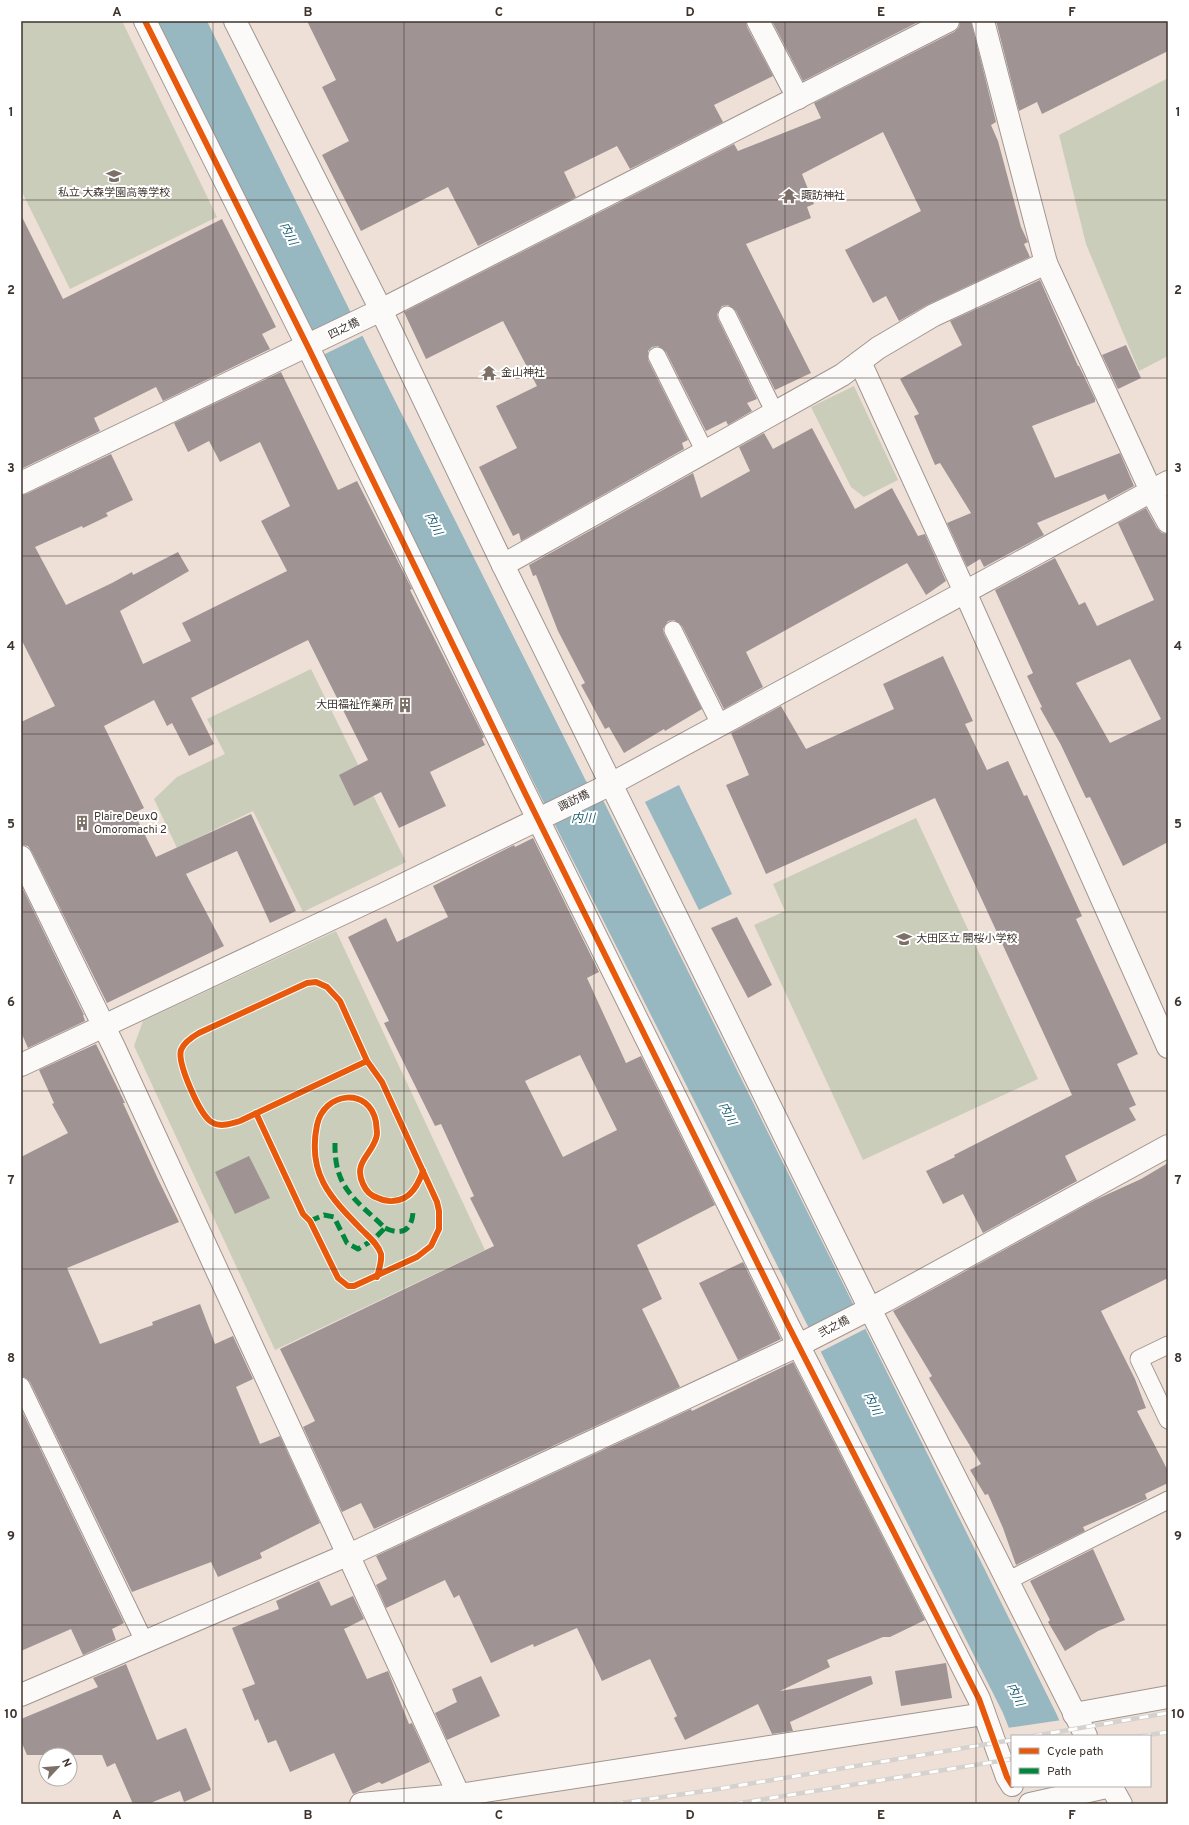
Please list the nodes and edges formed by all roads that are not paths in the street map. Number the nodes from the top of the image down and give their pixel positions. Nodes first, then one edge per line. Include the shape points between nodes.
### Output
1 (145, 21) edge
2 (235, 21) edge
3 (758, 21) edge
4 (948, 21) edge
5 (983, 21) edge
6 (798, 98) junction
7 (1046, 263) junction
8 (381, 310) junction
9 (727, 314) dead end
10 (308, 347) junction
11 (656, 356) dead end
12 (860, 362) junction
13 (775, 413) junction
14 (705, 452) junction
15 (21, 484) edge
16 (1160, 487) edge
17 (1168, 522) edge
18 (503, 565) junction
19 (965, 592) junction
20 (673, 630) dead end
21 (720, 724) junction
22 (611, 784) junction
23 (538, 819) junction
24 (21, 857) edge
25 (104, 1026) junction
26 (1168, 1047) edge
27 (21, 1065) edge
28 (1168, 1146) edge
29 (870, 1309) junction
30 (799, 1345) junction
31 (1168, 1345) edge
32 (21, 1386) edge
33 (1168, 1420) edge
34 (1168, 1500) edge
35 (350, 1555) junction
36 (1007, 1581) junction
37 (145, 1643) junction
38 (21, 1695) edge
39 (1168, 1697) edge
40 (984, 1714) junction
41 (1074, 1714) junction
42 (1085, 1735) edge
43 (1011, 1783) edge
44 (1014, 1787) edge
45 (1106, 1787) edge
46 (461, 1799) edge
47 (1032, 1803) edge
48 (361, 1804) edge
49 (1121, 1804) edge

1 - 10 street
2 - 8 street
3 - 6 street
4 - 6 street, 四之橋
5 - 7 street
6 - 8 street, 四之橋
7 - 12 street via 934,315 878,348
7 - 16 street
8 - 10 street, 四之橋
8 - 18 street
9 - 13 lane
10 - 15 street, 四之橋
10 - 23 street
11 - 14 lane
12 - 13 street
12 - 19 street
13 - 14 street
14 - 18 street
16 - 17 street
16 - 19 street, 諏訪橋
18 - 22 street
19 - 21 street, 諏訪橋
19 - 26 street
20 - 21 lane
21 - 22 street, 諏訪橋
22 - 23 street, 諏訪橋
22 - 29 street
23 - 25 street, 諏訪橋
23 - 30 street
24 - 25 street
25 - 27 street, 諏訪橋
25 - 35 street
28 - 29 street, 弐之橋
29 - 30 street, 弐之橋
29 - 36 street
30 - 35 street, 弐之橋
30 - 40 street
31 - 33 lane via 1139,1359
32 - 37 lane
34 - 36 lane
35 - 37 street, 弐之橋
35 - 46 street
36 - 41 street
37 - 38 street, 弐之橋
39 - 41 street
40 - 43 street
40 - 46 street
41 - 42 street
44 - 47 street
45 - 47 street
45 - 49 street
46 - 48 street

